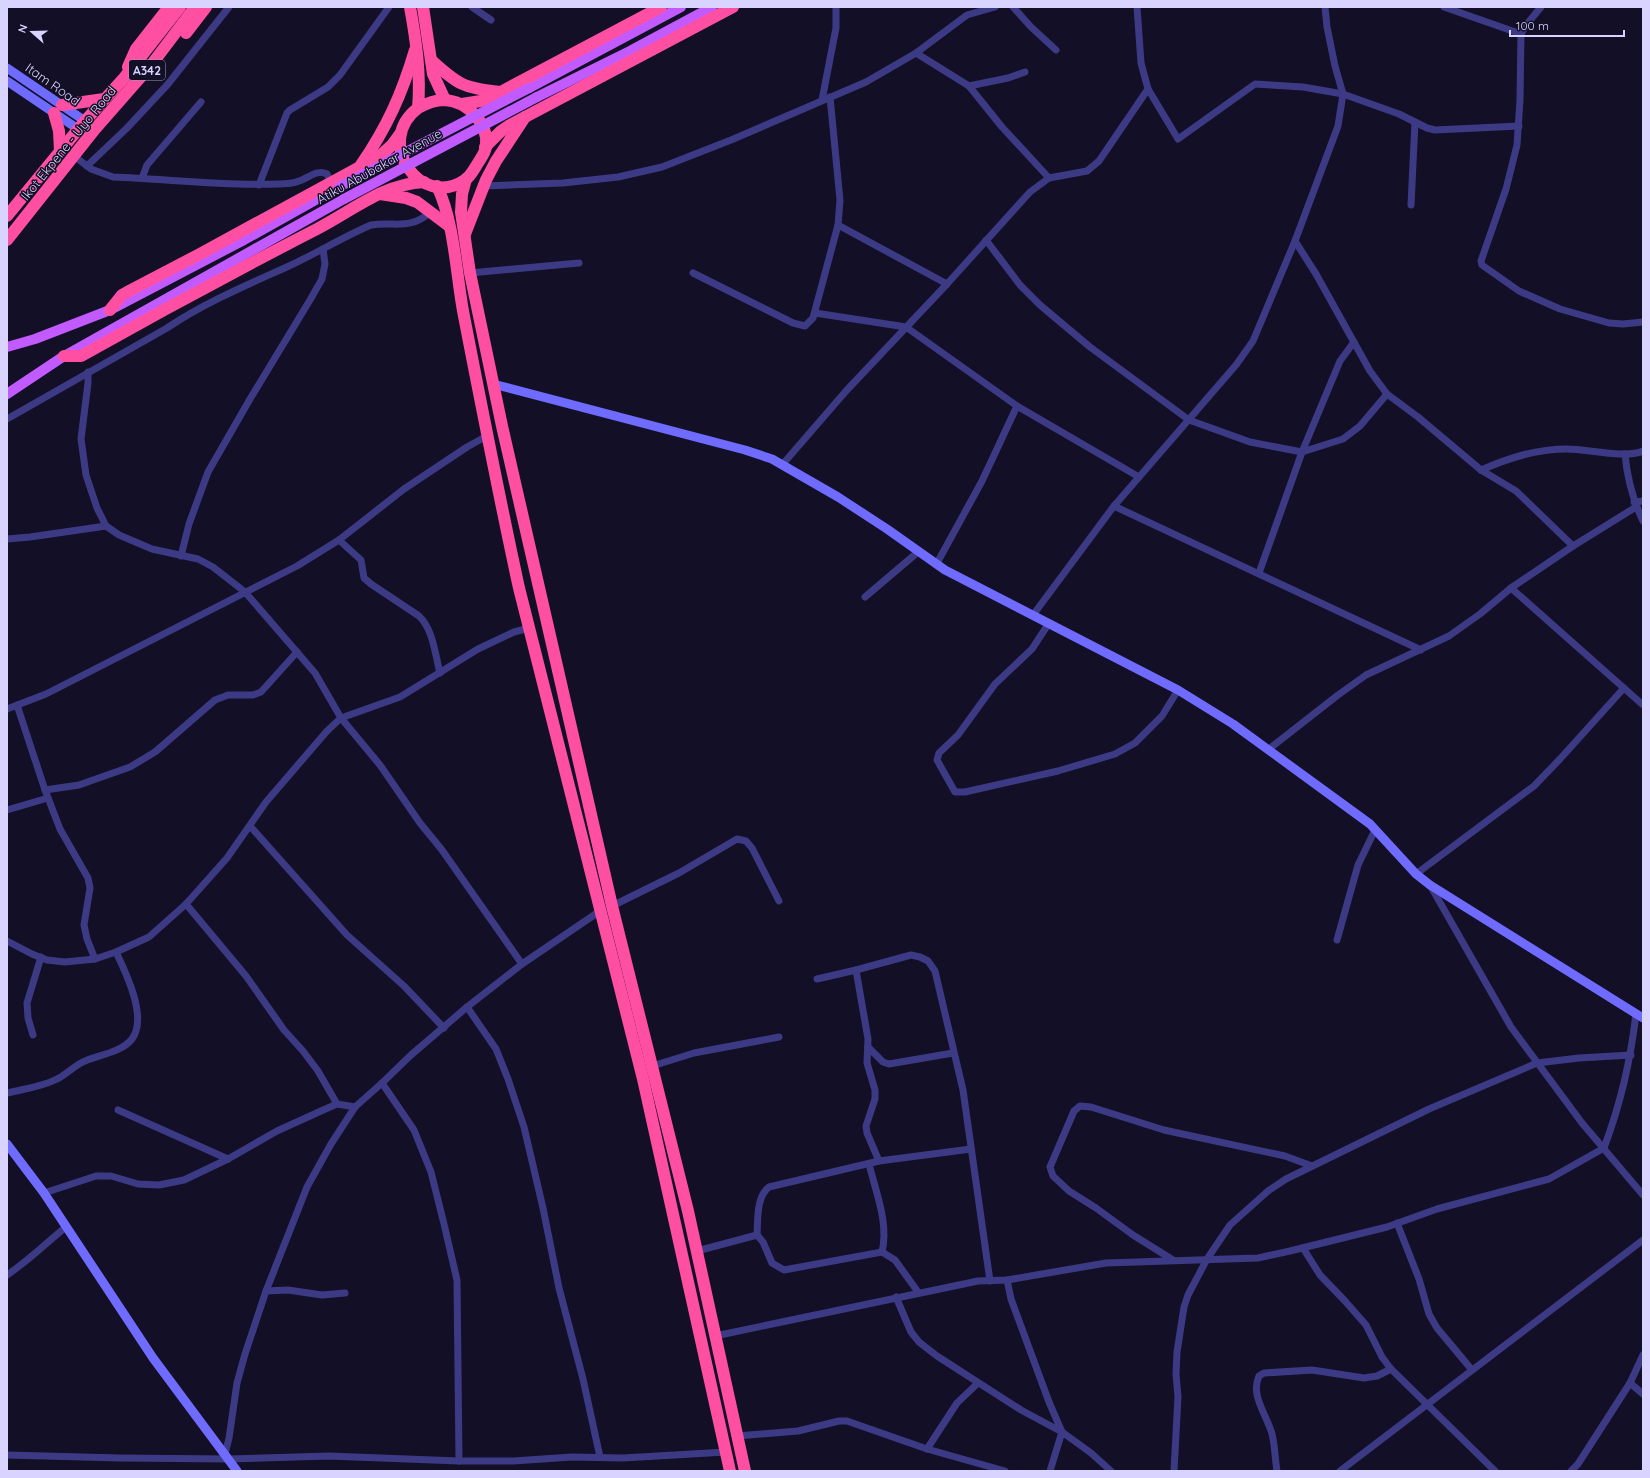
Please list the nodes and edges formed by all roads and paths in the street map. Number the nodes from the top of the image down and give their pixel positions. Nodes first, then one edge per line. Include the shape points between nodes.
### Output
1 (169, 7) edge
2 (180, 7) edge
3 (195, 7) edge
4 (206, 7) edge
5 (229, 7) edge
6 (389, 7) edge
7 (410, 7) edge
8 (423, 7) edge
9 (472, 7) edge
10 (661, 7) edge
11 (681, 7) edge
12 (712, 7) edge
13 (733, 7) edge
14 (836, 7) edge
15 (995, 7) edge
16 (1013, 7) edge
17 (1137, 7) edge
18 (1325, 7) edge
19 (1444, 7) edge
20 (1541, 7) edge
21 (491, 20) dead end
22 (1521, 34) junction
23 (416, 45) junction
24 (1056, 50) dead end
25 (916, 53) junction
26 (431, 60) junction
27 (7, 68) edge
28 (1025, 72) dead end
29 (7, 81) edge
30 (129, 81) junction
31 (969, 86) junction
32 (1148, 89) junction
33 (501, 92) junction
34 (1343, 94) junction
35 (830, 97) junction
36 (104, 100) junction
37 (445, 100) junction
38 (822, 100) junction
39 (201, 102) dead end
40 (462, 104) junction
41 (418, 108) junction
42 (58, 109) junction
43 (526, 116) junction
44 (1415, 122) junction
45 (81, 125) junction
46 (1519, 126) junction
47 (402, 130) junction
48 (486, 148) junction
49 (60, 151) junction
50 (74, 156) junction
51 (87, 166) junction
52 (360, 166) junction
53 (142, 178) junction
54 (1049, 178) junction
55 (466, 179) junction
56 (424, 182) junction
57 (259, 185) junction
58 (335, 185) junction
59 (437, 186) junction
60 (483, 186) junction
61 (379, 194) junction
62 (1411, 205) dead end
63 (431, 212) junction
64 (7, 216) edge
65 (449, 226) junction
66 (838, 226) junction
67 (464, 235) junction
68 (7, 240) edge
69 (986, 240) junction
70 (1295, 240) junction
71 (323, 249) junction
72 (579, 263) dead end
73 (693, 273) dead end
74 (470, 274) junction
75 (947, 284) junction
76 (110, 310) joint
77 (816, 313) junction
78 (1643, 322) edge
79 (906, 327) junction
80 (1354, 342) junction
81 (7, 347) edge
82 (64, 356) junction
83 (88, 372) junction
84 (493, 384) junction
85 (7, 394) edge
86 (1387, 394) junction
87 (1017, 406) junction
88 (7, 419) edge
89 (1189, 420) junction
90 (488, 436) junction
91 (1643, 451) edge
92 (1302, 452) junction
93 (1625, 454) junction
94 (782, 465) junction
95 (1481, 470) junction
96 (1139, 477) junction
97 (1643, 501) edge
98 (1635, 505) junction
99 (1114, 506) junction
100 (1643, 521) edge
101 (106, 526) junction
102 (7, 539) edge
103 (339, 540) junction
104 (1573, 546) junction
105 (918, 552) junction
106 (181, 556) junction
107 (936, 565) junction
108 (1259, 573) junction
109 (1511, 588) junction
110 (245, 592) junction
111 (865, 598) dead end
112 (1033, 615) junction
113 (1049, 623) junction
114 (528, 628) junction
115 (1421, 650) junction
116 (297, 652) junction
117 (440, 673) junction
118 (1624, 688) junction
119 (1178, 690) junction
120 (17, 705) junction
121 (1643, 705) edge
122 (7, 709) edge
123 (341, 718) junction
124 (1269, 749) junction
125 (45, 790) junction
126 (48, 798) junction
127 (7, 810) edge
128 (250, 826) junction
129 (1375, 830) junction
130 (1416, 874) junction
131 (1430, 885) junction
132 (779, 901) dead end
133 (186, 904) junction
134 (612, 906) junction
135 (600, 911) junction
136 (1337, 940) dead end
137 (7, 941) edge
138 (116, 952) junction
139 (41, 957) junction
140 (95, 959) junction
141 (522, 964) junction
142 (856, 970) junction
143 (817, 979) dead end
144 (467, 1007) junction
145 (1640, 1016) edge
146 (444, 1028) junction
147 (33, 1035) dead end
148 (779, 1038) dead end
149 (868, 1047) junction
150 (953, 1053) junction
151 (1631, 1055) junction
152 (1537, 1063) junction
153 (646, 1068) junction
154 (382, 1083) junction
155 (7, 1093) edge
156 (337, 1104) junction
157 (355, 1106) junction
158 (118, 1110) dead end
159 (7, 1144) edge
160 (971, 1148) junction
161 (1604, 1148) junction
162 (228, 1159) junction
163 (879, 1161) junction
164 (869, 1164) junction
165 (1312, 1166) junction
166 (44, 1193) junction
167 (1643, 1195) edge
168 (1397, 1223) junction
169 (66, 1227) junction
170 (757, 1235) junction
171 (1643, 1240) edge
172 (1303, 1248) junction
173 (697, 1251) junction
174 (882, 1252) junction
175 (1207, 1259) junction
176 (1173, 1260) junction
177 (7, 1276) edge
178 (1007, 1280) junction
179 (990, 1281) junction
180 (266, 1291) junction
181 (918, 1292) junction
182 (345, 1293) dead end
183 (896, 1298) junction
184 (715, 1336) junction
185 (1643, 1355) edge
186 (1391, 1369) junction
187 (1472, 1370) junction
188 (978, 1383) junction
189 (1630, 1383) junction
190 (1643, 1394) edge
191 (1426, 1405) junction
192 (1062, 1432) junction
193 (737, 1436) junction
194 (927, 1449) junction
195 (726, 1452) junction
196 (7, 1455) edge
197 (227, 1456) junction
198 (600, 1457) junction
199 (459, 1461) junction
200 (238, 1471) edge
201 (730, 1471) edge
202 (745, 1471) edge
203 (1005, 1471) edge
204 (1050, 1471) edge
205 (1111, 1471) edge
206 (1174, 1471) edge
207 (1277, 1471) edge
208 (1340, 1471) edge
209 (1495, 1471) edge
210 (1571, 1471) edge

1 - 30 highway via 136,49
2 - 30 highway, Ikot Ekpene - Uyo Road / A342
3 - 30 highway, Ikot Ekpene - Uyo Road / A342 via 152,64
4 - 30 highway via 156,69
5 - 51 street via 168,84
6 - 57 street via 340,75 322,92 287,113
7 - 23 highway
8 - 26 highway
9 - 21 street
10 - 33 highway
11 - 58 main road, Atiku Abubakar Avenue, bridge via 529,88
12 - 82 main road, Atiku Abubakar Avenue, bridge via 344,200
13 - 43 highway
14 - 38 street via 836,28
15 - 25 street via 967,16
16 - 24 street
17 - 32 street via 1141,63
18 - 34 street via 1335,66
19 - 22 street
20 - 22 street
22 - 46 street
23 - 41 highway via 419,71
23 - 52 highway via 395,108
25 - 31 street
25 - 35 street via 866,82
26 - 33 highway via 449,77 464,85
26 - 37 highway via 435,80
27 - 42 street, Itam Road
28 - 31 street
29 - 42 street, Itam Road
30 - 36 highway, Ikot Ekpene - Uyo Road / A342
30 - 50 highway, Ikot Ekpene - Uyo Road / A342
31 - 54 street via 1002,127
32 - 34 street via 1178,139 1255,84 1303,87
32 - 54 street via 1099,161 1086,171
33 - 40 highway via 481,101
34 - 44 street
34 - 70 street via 1338,126
35 - 38 street
35 - 66 street via 840,200
36 - 42 highway
36 - 45 highway, Ikot Ekpene - Uyo Road / A342
37 - 40 highway
37 - 41 highway
38 - 60 street via 662,167 563,183
39 - 53 street via 147,165
40 - 48 highway via 482,125
41 - 47 highway via 406,119
42 - 45 street, Itam Road
42 - 49 highway
43 - 48 highway via 500,132
43 - 60 highway via 496,161
44 - 46 street via 1435,130
44 - 62 street
45 - 49 highway, Ikot Ekpene - Uyo Road / A342
46 - 78 street via 1518,145 1506,189 1485,247 1482,265 1519,291 1560,309 1609,323
47 - 52 highway via 386,151
47 - 56 highway via 400,145 403,159 410,172
48 - 55 highway
49 - 64 highway, Ikot Ekpene - Uyo Road / A342
50 - 51 street
50 - 68 highway, Ikot Ekpene - Uyo Road / A342
51 - 53 street via 100,174 113,177
52 - 58 highway
53 - 57 street
54 - 69 street via 1030,192
55 - 59 highway via 452,185
55 - 67 highway via 460,203
56 - 59 highway
56 - 61 highway via 408,183
57 - 58 street via 289,184 319,172 327,174
58 - 76 highway via 131,290 122,295
59 - 65 highway via 443,199
60 - 67 highway
61 - 63 highway via 406,198
61 - 82 highway via 81,356
63 - 65 highway
63 - 71 street via 417,222 371,225
65 - 90 highway
66 - 75 street
66 - 77 street
67 - 74 highway
69 - 75 street
69 - 89 street via 1020,285 1040,305 1090,347
70 - 80 street
70 - 89 street via 1253,341
71 - 83 street via 191,312
71 - 106 street via 325,264 322,278 208,472 189,524
72 - 74 street
73 - 77 street via 793,323 806,326
74 - 84 highway
75 - 79 street
76 - 81 main road
77 - 79 street
79 - 87 street
79 - 94 street
80 - 86 street via 1370,371
80 - 92 street via 1340,361
82 - 85 main road, Atiku Abubakar Avenue
83 - 88 street
83 - 101 street via 81,439 86,475
84 - 94 street via 744,450
84 - 134 highway
86 - 92 street via 1360,426 1343,439
86 - 95 street
87 - 96 street
87 - 107 street via 982,481
89 - 92 street via 1250,442
89 - 96 street
90 - 103 street via 466,447 404,489
90 - 114 highway
91 - 93 street
92 - 108 street
93 - 95 street via 1567,449 1541,451 1512,458
93 - 98 street
94 - 105 street via 838,497
95 - 104 street via 1516,491
96 - 99 street
97 - 98 street
98 - 100 street
98 - 104 street
99 - 108 street
99 - 112 street
101 - 102 street
101 - 106 street via 118,536 152,549
103 - 110 street via 298,566
103 - 117 street via 361,560 364,578 425,622
104 - 109 street
105 - 107 street
105 - 111 street
106 - 110 street via 198,559 213,567
107 - 112 street
108 - 115 street
109 - 115 street via 1449,636
109 - 118 street
110 - 116 street
110 - 120 street via 46,694
112 - 113 street
113 - 119 street
113 - 119 street via 1032,649 995,684 958,736 939,753 937,760 955,792 1058,771 1115,754 1135,743 1162,716
114 - 117 street via 478,650
114 - 135 highway
115 - 124 street via 1366,675
116 - 123 street via 315,673
116 - 125 street via 261,692 253,695 228,695 215,700 155,752 130,766 79,785
117 - 123 street via 400,697
118 - 121 street
118 - 130 street via 1534,786
119 - 124 street
120 - 122 street
120 - 125 street
123 - 128 street via 266,802
123 - 141 street via 380,765
124 - 129 street
125 - 126 street
126 - 127 street
126 - 140 street via 60,829 88,878 90,888 84,925
128 - 133 street via 227,858
128 - 146 street via 347,935 404,986
129 - 130 street
129 - 136 street via 1358,865
130 - 131 street
131 - 145 street
131 - 152 street via 1511,1027
132 - 134 street via 752,848 746,841 737,839 679,873
133 - 138 street via 149,936
133 - 156 street via 246,976 284,1030 318,1071
134 - 153 highway
135 - 141 street
135 - 153 highway
137 - 139 street
138 - 140 street
138 - 155 street via 130,982 138,1016 137,1029 132,1040 120,1048 84,1061 49,1083
139 - 140 street via 65,962
139 - 147 street via 27,1003
141 - 144 street
142 - 143 street
142 - 149 street
142 - 150 street via 910,955 928,961 935,971
144 - 146 street
144 - 198 street via 496,1049 524,1127
145 - 151 street
146 - 154 street
148 - 153 street via 694,1053
149 - 150 street via 883,1062 889,1064
149 - 163 street via 867,1063 875,1099 866,1133
150 - 160 street via 963,1090
151 - 152 street
151 - 161 street via 1618,1110
152 - 161 street
152 - 165 street via 1429,1109
153 - 173 highway
153 - 195 highway
154 - 157 street
154 - 199 street via 414,1130 431,1172 457,1280
156 - 157 street
156 - 162 street via 277,1131
157 - 180 street via 307,1187
158 - 162 street
159 - 166 street
160 - 163 street
160 - 179 street
161 - 167 street
161 - 168 street via 1550,1180 1437,1208
162 - 166 street via 184,1180 159,1185 138,1184 111,1176 96,1176
163 - 164 street
164 - 170 street via 769,1187 764,1191 760,1202
164 - 174 street via 884,1221 885,1241
165 - 175 street via 1268,1191 1230,1225
165 - 176 street via 1285,1156 1164,1130 1091,1107 1080,1106 1074,1111 1050,1167 1053,1176 1069,1191
166 - 169 street
168 - 172 street
168 - 187 street via 1419,1279 1429,1314 1437,1328
169 - 177 street
169 - 197 street via 153,1358
170 - 173 street
170 - 174 street via 772,1263 784,1270
171 - 187 street
172 - 175 street via 1258,1258
172 - 186 street via 1320,1275 1366,1325
173 - 184 highway
174 - 181 street via 895,1260
175 - 176 street
175 - 206 street via 1188,1295 1179,1331
176 - 178 street via 1106,1263
178 - 179 street
178 - 192 street via 1010,1298
179 - 181 street
180 - 182 street via 288,1290 322,1295
180 - 197 street via 237,1383
181 - 183 street
183 - 184 street
183 - 188 street via 911,1332 919,1342
184 - 193 highway
185 - 189 street
186 - 191 street
186 - 207 street via 1377,1376 1364,1378 1312,1370 1264,1373 1259,1376 1256,1389 1258,1400 1273,1436
187 - 191 street
188 - 192 street
188 - 194 street via 957,1403
189 - 190 street
189 - 210 street
191 - 208 street
191 - 209 street
192 - 204 street
192 - 205 street
193 - 194 street via 798,1431 847,1421
193 - 202 highway
194 - 203 street
195 - 198 street
195 - 201 highway
196 - 197 street via 120,1458
197 - 199 street via 329,1456
197 - 200 street
198 - 199 street

